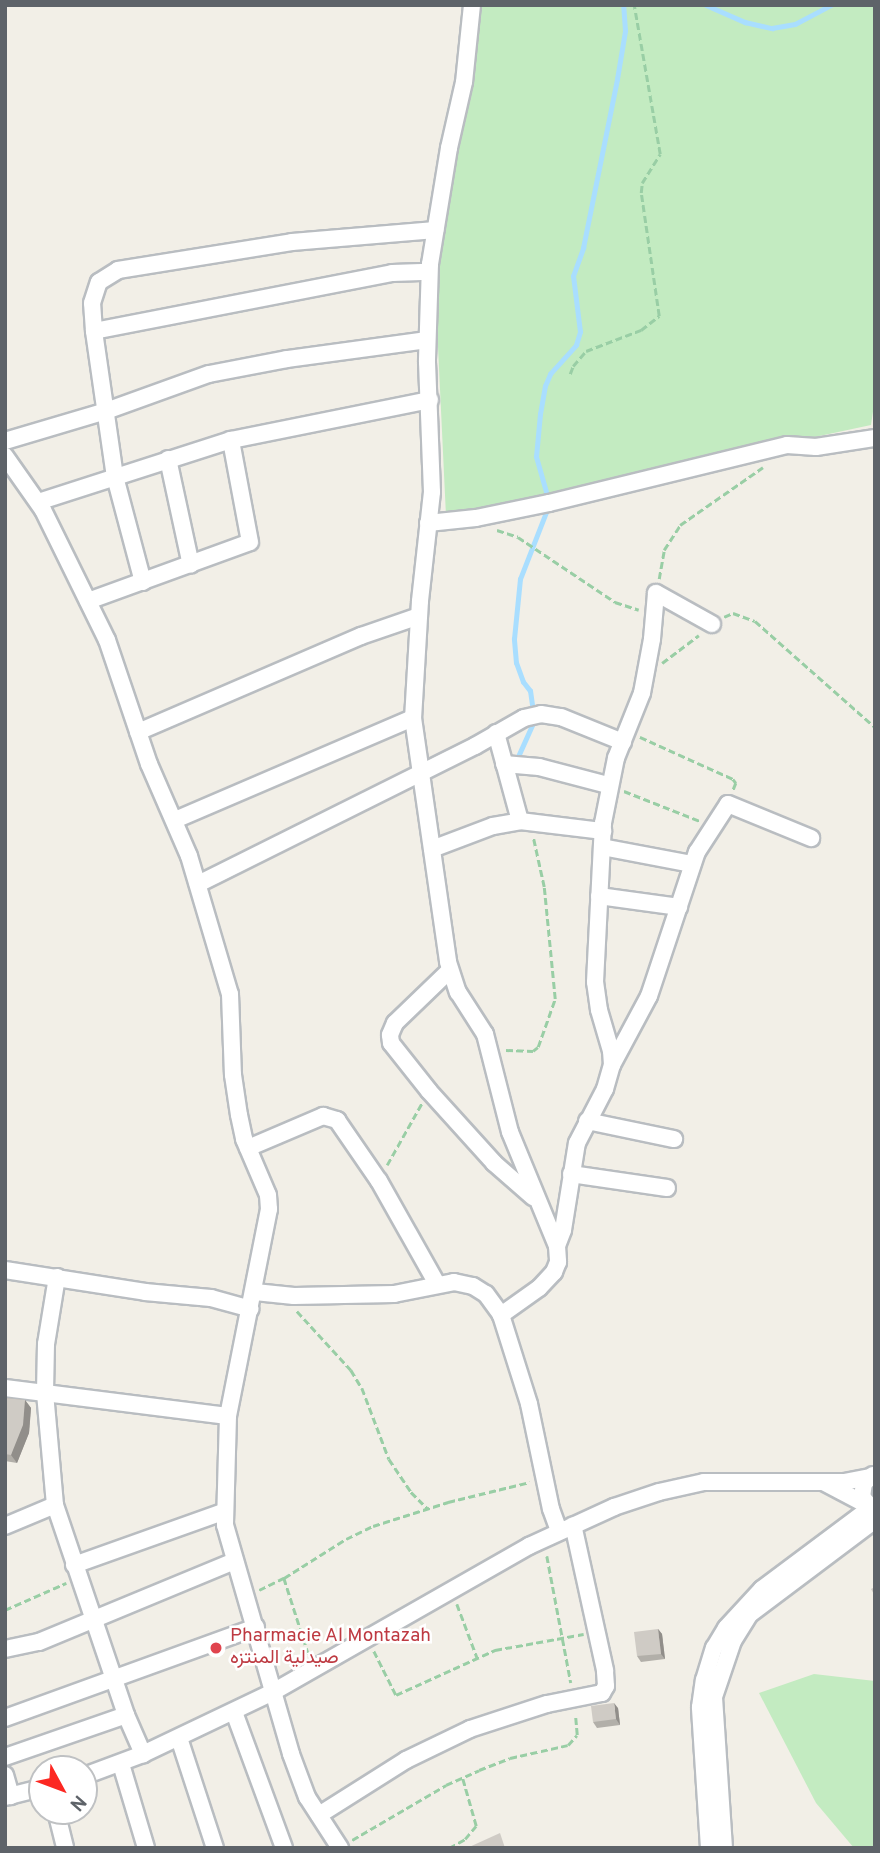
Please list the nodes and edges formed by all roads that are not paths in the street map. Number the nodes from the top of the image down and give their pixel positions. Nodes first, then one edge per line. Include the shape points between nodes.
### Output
1 (472, 5) edge
2 (435, 230) junction
3 (429, 272) junction
4 (94, 331) junction
5 (427, 340) junction
6 (429, 400) junction
7 (106, 411) junction
8 (875, 438) edge
9 (231, 440) junction
10 (5, 441) edge
11 (5, 456) edge
12 (168, 459) junction
13 (116, 477) junction
14 (38, 502) junction
15 (428, 523) junction
16 (191, 565) junction
17 (142, 582) junction
18 (88, 601) junction
19 (419, 616) junction
20 (712, 624) road end
21 (414, 718) junction
22 (138, 732) junction
23 (496, 733) junction
24 (625, 737) junction
25 (503, 764) junction
26 (420, 774) junction
27 (608, 785) junction
28 (175, 820) junction
29 (523, 821) junction
30 (811, 838) dead end
31 (603, 839) junction
32 (432, 849) junction
33 (692, 864) junction
34 (198, 884) junction
35 (599, 896) junction
36 (680, 907) junction
37 (450, 970) junction
38 (612, 1065) junction
39 (587, 1121) junction
40 (674, 1139) dead end
41 (248, 1148) junction
42 (571, 1174) junction
43 (667, 1188) dead end
44 (535, 1198) junction
45 (557, 1246) junction
46 (5, 1270) edge
47 (57, 1277) junction
48 (437, 1284) junction
49 (255, 1292) junction
50 (251, 1309) junction
51 (500, 1315) junction
52 (5, 1388) edge
53 (46, 1393) junction
54 (228, 1416) junction
55 (872, 1475) edge
56 (823, 1482) junction
57 (55, 1504) junction
58 (871, 1511) edge
59 (223, 1512) junction
60 (5, 1526) edge
61 (566, 1528) junction
62 (234, 1561) junction
63 (76, 1571) junction
64 (93, 1619) junction
65 (256, 1627) junction
66 (5, 1649) edge
67 (115, 1678) junction
68 (273, 1692) junction
69 (234, 1712) junction
70 (126, 1715) junction
71 (5, 1718) edge
72 (179, 1738) junction
73 (143, 1754) junction
74 (5, 1756) edge
75 (121, 1764) junction
76 (98, 1771) edge
77 (5, 1775) edge
78 (28, 1791) edge
79 (8, 1796) edge
80 (319, 1815) junction
81 (59, 1825) edge
82 (65, 1848) edge
83 (146, 1848) edge
84 (215, 1848) edge
85 (284, 1848) edge
86 (340, 1848) edge
87 (709, 1848) edge
88 (724, 1848) edge

1 - 2 street via 464,82
2 - 3 street
2 - 4 street via 292,242 118,270 95,290
3 - 4 street via 392,274
3 - 5 street
4 - 7 street
5 - 6 street
5 - 7 street via 209,374
6 - 9 street
6 - 15 street via 432,492
7 - 10 street
7 - 13 street
8 - 15 street via 816,447 786,445 476,518
9 - 12 street
9 - 16 street via 251,539
11 - 14 street
12 - 13 street
12 - 16 street
13 - 14 street
13 - 17 street
14 - 18 street
15 - 19 street
16 - 17 street
17 - 18 street
18 - 22 street via 107,640
19 - 21 street
19 - 22 street via 361,636
20 - 24 street via 656,593 646,676
21 - 26 street
21 - 28 street
22 - 28 street
23 - 24 street via 541,714
23 - 25 street
23 - 26 street
24 - 27 street
25 - 27 street via 548,769
25 - 29 street
26 - 32 street
26 - 34 street
27 - 31 street
28 - 34 street
29 - 31 street
29 - 32 street via 493,825
30 - 33 street via 728,804
31 - 33 street
31 - 35 street
32 - 37 street
33 - 36 street
34 - 41 street via 230,994 233,1075
35 - 36 street
35 - 38 street via 595,982
36 - 38 street via 649,996
37 - 44 street via 458,992 485,1034 495,1083
37 - 44 street via 395,1023 390,1035 398,1054 429,1091 494,1163
38 - 39 street
39 - 40 street
39 - 42 street
41 - 48 street via 331,1117 344,1127 379,1181
41 - 49 street via 268,1195 269,1209
42 - 43 street
42 - 45 street
44 - 45 street
45 - 51 street via 554,1272
46 - 47 street
47 - 50 street via 211,1298
47 - 53 street via 46,1344
48 - 49 street via 394,1294
48 - 51 street via 454,1282 479,1289 496,1304
49 - 50 street
50 - 54 street
51 - 61 street via 529,1404 551,1509
52 - 53 street
53 - 54 street
53 - 57 street
54 - 59 street
55 - 56 street
55 - 58 street via 862,1489
56 - 58 street
56 - 61 street via 742,1480 684,1485
57 - 60 street
57 - 63 street
58 - 87 street via 762,1589 714,1648 701,1707
58 - 88 street via 750,1614 733,1641 715,1697
59 - 62 street
59 - 63 street
61 - 68 street
61 - 80 street via 598,1633 606,1686 600,1694 547,1704 470,1729 406,1760
62 - 64 street
62 - 65 street
63 - 64 street
64 - 66 street via 39,1642
64 - 67 street
65 - 67 street
65 - 68 street
67 - 70 street
67 - 71 street
68 - 69 street
68 - 80 street via 300,1778
69 - 72 street
69 - 85 street
70 - 73 street
70 - 74 street
72 - 73 street
72 - 84 street
73 - 75 street
75 - 76 street
75 - 83 street
77 - 79 street
78 - 79 street
80 - 86 street
81 - 82 street

